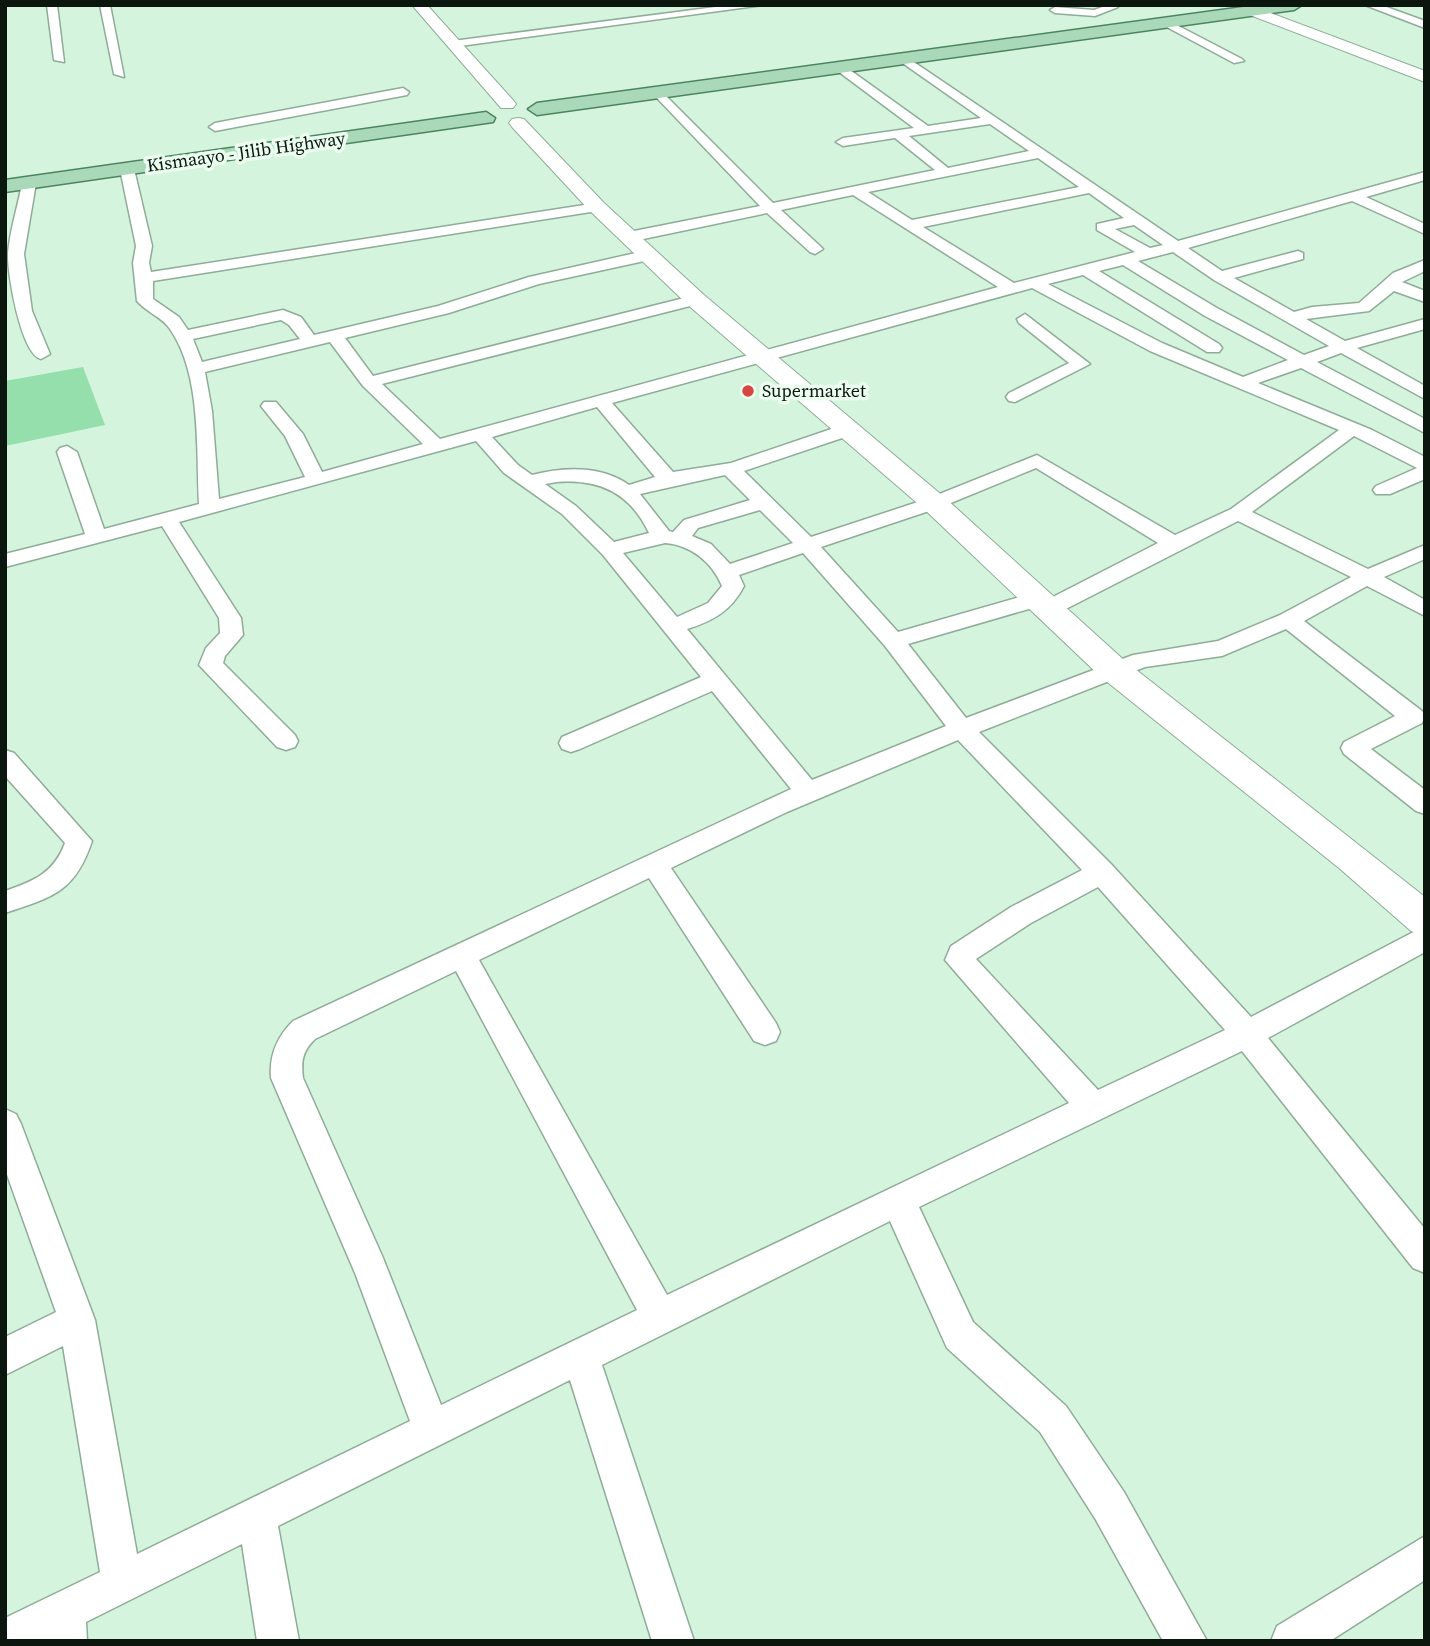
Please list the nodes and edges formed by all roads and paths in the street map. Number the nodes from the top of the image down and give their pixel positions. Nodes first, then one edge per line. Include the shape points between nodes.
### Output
1 (52, 5) edge
2 (105, 5) edge
3 (419, 5) edge
4 (758, 5) edge
5 (1294, 5) edge
6 (1370, 5) edge
7 (1109, 9) edge
8 (1055, 10) dead end
9 (1252, 11) junction
10 (1167, 23) junction
11 (1425, 25) edge
12 (1128, 29) junction
13 (453, 44) junction
14 (60, 60) dead end
15 (905, 60) junction
16 (1238, 61) dead end
17 (843, 69) junction
18 (120, 74) dead end
19 (1425, 77) edge
20 (403, 92) dead end
21 (660, 94) junction
22 (521, 112) junction
23 (992, 120) junction
24 (215, 128) dead end
25 (926, 130) junction
26 (898, 134) junction
27 (843, 142) dead end
28 (1040, 153) junction
29 (127, 169) junction
30 (944, 171) junction
31 (1425, 176) edge
32 (29, 183) junction
33 (1400, 183) junction
34 (5, 186) edge
35 (1093, 188) junction
36 (854, 190) junction
37 (1425, 193) edge
38 (1352, 196) junction
39 (597, 207) junction
40 (770, 208) junction
41 (1139, 219) junction
42 (911, 225) junction
43 (1424, 229) edge
44 (639, 246) junction
45 (1177, 246) junction
46 (815, 249) dead end
47 (1147, 253) junction
48 (1298, 256) dead end
49 (1124, 259) junction
50 (1425, 265) edge
51 (1083, 268) junction
52 (1220, 277) junction
53 (145, 278) junction
54 (1032, 282) junction
55 (1391, 284) junction
56 (1169, 286) junction
57 (1010, 288) junction
58 (1425, 297) edge
59 (1129, 298) junction
60 (1257, 299) junction
61 (696, 300) junction
62 (1363, 308) junction
63 (1211, 312) junction
64 (1091, 314) junction
65 (1025, 319) dead end
66 (1291, 319) junction
67 (1172, 324) junction
68 (1422, 328) edge
69 (1060, 331) junction
70 (333, 334) junction
71 (1133, 335) junction
72 (182, 336) junction
73 (1254, 336) junction
74 (309, 340) junction
75 (1342, 347) junction
76 (1213, 348) junction
77 (41, 354) dead end
78 (758, 355) junction
79 (1182, 358) junction
80 (1301, 361) junction
81 (195, 369) junction
82 (1394, 377) junction
83 (369, 382) junction
84 (1242, 383) junction
85 (1359, 391) junction
86 (1425, 394) edge
87 (1015, 397) dead end
88 (600, 400) junction
89 (270, 406) dead end
90 (1315, 413) junction
91 (1425, 428) edge
92 (850, 429) junction
93 (1352, 429) junction
94 (479, 433) junction
95 (435, 445) junction
96 (67, 452) dead end
97 (1425, 465) edge
98 (732, 470) junction
99 (1425, 472) edge
100 (668, 479) junction
101 (316, 480) junction
102 (528, 482) junction
103 (1383, 490) dead end
104 (625, 492) junction
105 (764, 502) junction
106 (934, 503) junction
107 (209, 506) junction
108 (1238, 513) junction
109 (166, 517) junction
110 (96, 536) junction
111 (670, 537) junction
112 (1174, 544) junction
113 (807, 545) junction
114 (610, 550) junction
115 (1420, 558) edge
116 (5, 561) edge
117 (727, 572) junction
118 (1367, 577) junction
119 (1043, 604) junction
120 (1425, 609) edge
121 (1288, 620) junction
122 (673, 625) junction
123 (893, 642) junction
124 (1113, 669) junction
125 (717, 680) junction
126 (1419, 723) edge
127 (961, 728) junction
128 (286, 741) dead end
129 (571, 743) dead end
130 (5, 759) edge
131 (808, 792) junction
132 (1422, 798) edge
133 (654, 864) junction
134 (1101, 872) junction
135 (5, 902) edge
136 (1425, 920) edge
137 (1425, 938) edge
138 (462, 956) junction
139 (765, 1032) dead end
140 (1247, 1034) junction
141 (1095, 1109) junction
142 (5, 1124) edge
143 (898, 1200) junction
144 (1425, 1256) edge
145 (660, 1318) junction
146 (77, 1320) junction
147 (581, 1356) junction
148 (5, 1357) edge
149 (432, 1430) junction
150 (257, 1516) junction
151 (1421, 1565) edge
152 (122, 1582) junction
153 (65, 1626) edge
154 (5, 1640) edge
155 (278, 1641) edge
156 (673, 1641) edge
157 (1186, 1641) edge
158 (1293, 1641) edge

1 - 14 street
2 - 18 street
3 - 13 street
4 - 13 street
5 - 9 main road
6 - 11 street
7 - 8 street
7 - 12 street
9 - 10 main road
9 - 19 street
10 - 12 main road
10 - 16 street
12 - 15 main road
13 - 22 street
15 - 17 main road
15 - 23 street
17 - 21 main road
17 - 25 street
20 - 24 street
21 - 22 main road
21 - 40 street
22 - 29 main road, Kismaayo - Jilib Highway via 488,109 486,118
22 - 39 street
23 - 25 street
23 - 28 street
25 - 26 street
26 - 27 street
26 - 30 street
28 - 30 street
28 - 35 street
29 - 32 main road, Kismaayo - Jilib Highway
29 - 53 street via 144,246 141,263
30 - 36 street
31 - 33 street
32 - 34 main road, Kismaayo - Jilib Highway
32 - 77 street via 16,254 24,311
33 - 37 street
33 - 38 street
35 - 41 street
35 - 42 street
36 - 40 street
36 - 42 street
38 - 43 street
38 - 45 street
39 - 44 street
39 - 53 street
40 - 44 street
40 - 46 street
41 - 45 street
41 - 47 street via 1102,227
42 - 57 street
44 - 61 street
44 - 70 street via 443,310
45 - 47 street
45 - 52 street
47 - 49 street
48 - 52 street
49 - 51 street
49 - 56 street
50 - 55 street
51 - 54 street
51 - 59 street
52 - 60 street
53 - 72 street via 145,301 172,320
54 - 57 street
54 - 64 street
55 - 58 street
55 - 62 street
56 - 59 street
56 - 63 street
57 - 78 street
59 - 64 street
59 - 67 street
60 - 63 street
60 - 66 street
61 - 78 street
61 - 83 street
62 - 66 street via 1312,312
62 - 68 street
63 - 67 street
63 - 73 street
64 - 69 street
64 - 71 street
65 - 69 street
66 - 75 street
67 - 71 street
67 - 76 street
68 - 75 street
69 - 87 street via 1082,364
70 - 74 street
70 - 83 street
71 - 79 street
72 - 74 street via 283,315 295,321
72 - 81 street
73 - 76 street
73 - 80 street
74 - 81 street
75 - 80 street
75 - 82 street
76 - 79 street
78 - 88 street
78 - 92 street
79 - 84 street
80 - 84 street
80 - 85 street
81 - 107 street via 203,404
82 - 85 street
82 - 86 street
83 - 95 street
84 - 90 street
85 - 90 street
85 - 91 street
88 - 94 street
88 - 100 street
89 - 101 street via 295,434
90 - 93 street
92 - 98 street
92 - 106 street
93 - 97 street
93 - 108 street
94 - 95 street
94 - 102 street
95 - 101 street
96 - 110 street
98 - 100 street via 721,468
98 - 105 street
99 - 103 street
100 - 104 street
101 - 107 street
102 - 104 street via 544,477 596,478
102 - 114 street via 569,510
104 - 111 street
105 - 111 street via 691,524
105 - 113 street
106 - 112 street via 1037,461
106 - 113 street
106 - 119 street
107 - 109 street
108 - 112 street
108 - 118 street
109 - 110 street
109 - 128 street via 230,618 232,635 214,653 211,665
110 - 116 street
111 - 114 street
111 - 117 street via 706,549
112 - 119 street
113 - 117 street
113 - 123 street
114 - 122 street
115 - 118 street
117 - 122 street via 733,586 722,604 701,617
118 - 120 street
118 - 121 street
119 - 123 street
119 - 124 street
121 - 124 street via 1216,651 1149,657
121 - 126 street
122 - 125 street
123 - 127 street
124 - 127 street
124 - 136 street
125 - 129 street
125 - 131 street
126 - 132 street via 1353,748
127 - 131 street
127 - 134 street
130 - 135 street via 79,841 72,864 56,884
131 - 133 street
133 - 138 street
133 - 139 street
134 - 140 street
134 - 141 street via 1021,915 961,954 959,960
137 - 140 street
138 - 145 street
138 - 149 street via 303,1030 290,1042 284,1059 287,1078 371,1270
140 - 141 street
140 - 144 street
141 - 143 street
142 - 146 street
143 - 145 street
143 - 157 street via 960,1335 1053,1419 1110,1506
145 - 147 street
146 - 148 street
146 - 152 street
147 - 149 street
147 - 156 street
149 - 150 street
150 - 152 street
150 - 155 street
151 - 158 street
152 - 153 street
153 - 154 street

